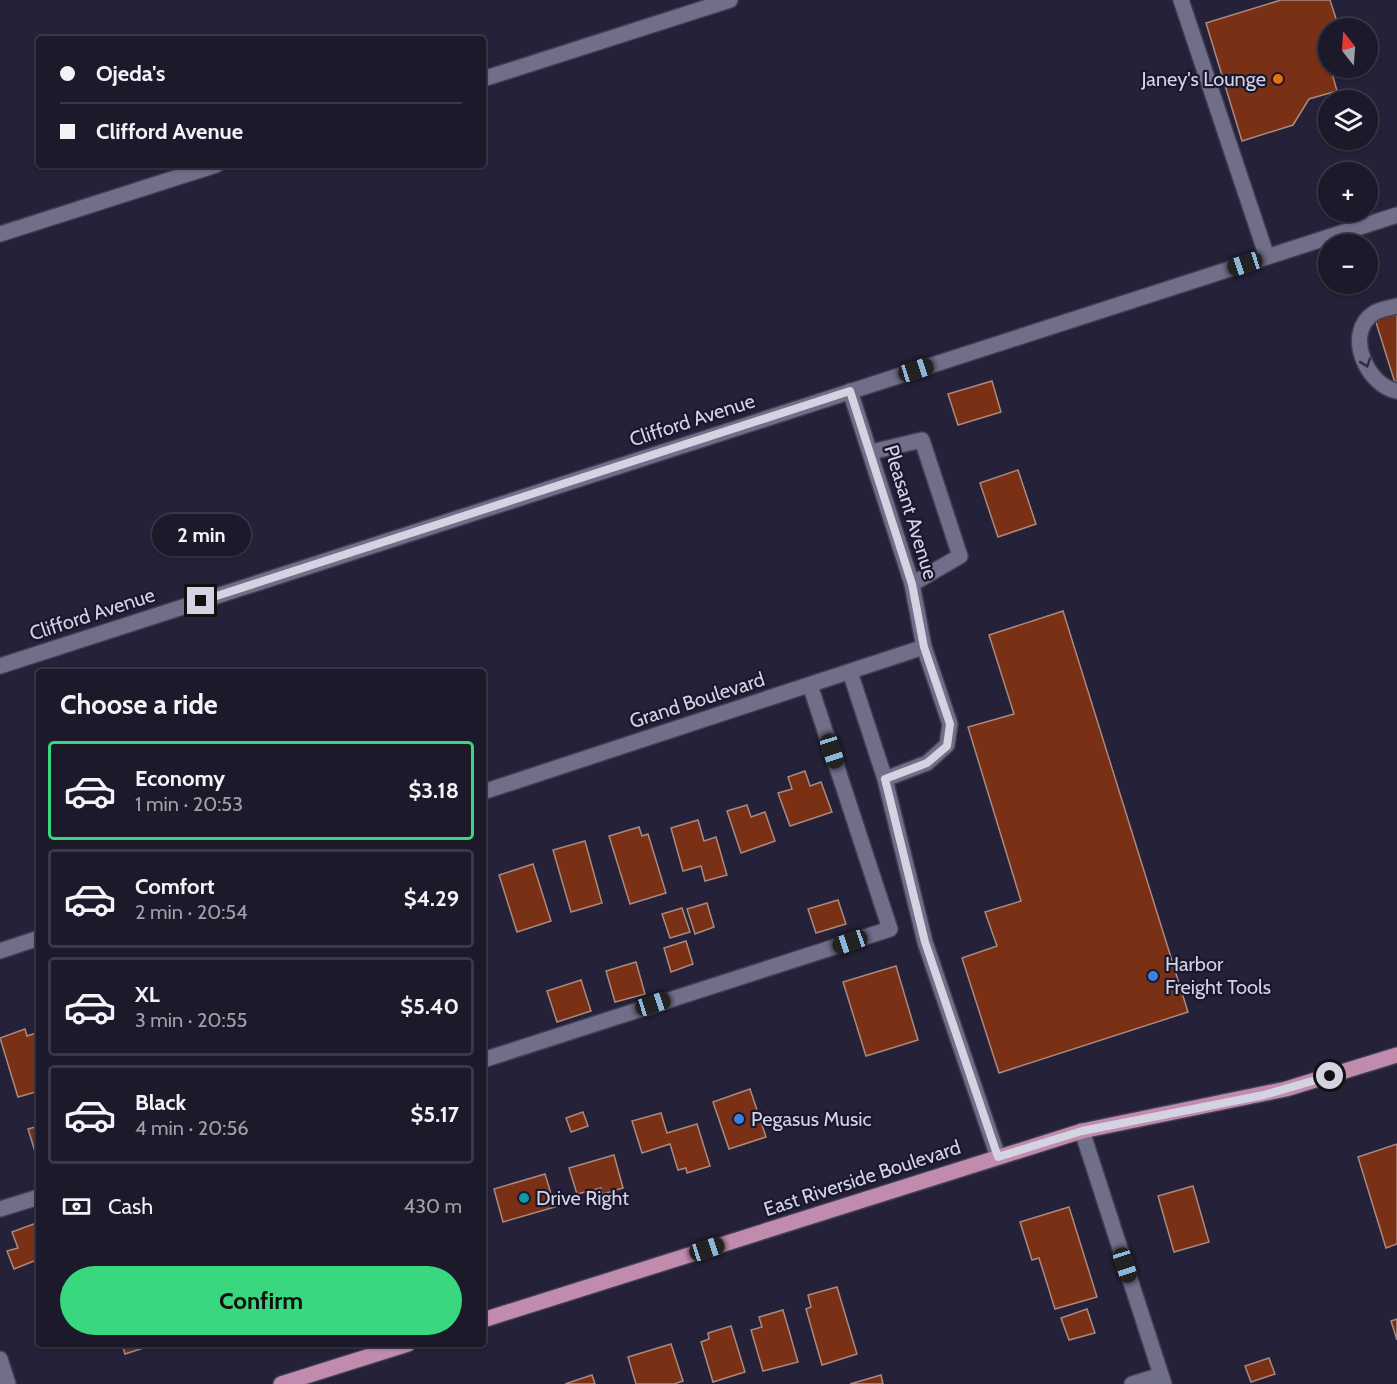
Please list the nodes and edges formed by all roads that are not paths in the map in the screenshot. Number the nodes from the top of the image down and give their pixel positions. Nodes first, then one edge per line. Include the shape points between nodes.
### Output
1 (730, 0) edge
2 (1181, 0) edge
3 (486, 78) edge
4 (207, 168) edge
5 (1397, 215) edge
6 (0, 234) edge
7 (1267, 257) junction
8 (1397, 306) edge
9 (850, 391) junction
10 (1397, 391) edge
11 (871, 452) junction
12 (912, 584) junction
13 (924, 647) junction
14 (0, 666) edge
15 (850, 672) junction
16 (810, 685) junction
17 (885, 779) junction
18 (486, 791) edge
19 (36, 939) edge
20 (0, 951) edge
21 (1397, 1055) edge
22 (486, 1059) edge
23 (1082, 1131) junction
24 (998, 1157) junction
25 (36, 1198) edge
26 (0, 1209) edge
27 (486, 1319) edge
28 (398, 1347) edge
29 (0, 1359) edge
30 (1162, 1379) edge
31 (8, 1384) edge
32 (281, 1384) edge
33 (1132, 1384) edge

1 - 3 street
2 - 7 street
4 - 6 street
5 - 7 street, Clifford Avenue
7 - 9 street, Clifford Avenue
8 -> 10 street via 1374,313 1361,330 1359,341 1370,375 1379,384
9 - 11 street, Pleasant Avenue
9 - 14 street, Clifford Avenue
11 - 12 street, Pleasant Avenue
11 - 12 street via 922,440 960,556
12 - 13 street, Pleasant Avenue
13 - 15 street, Grand Boulevard
13 - 17 street, Pleasant Avenue via 950,724 947,746 927,763
15 - 16 street, Grand Boulevard
15 - 17 street
16 - 18 street, Grand Boulevard
16 - 22 street via 890,929
17 - 24 street via 925,942
19 - 20 street
21 - 23 main road, East Riverside Boulevard via 1275,1092
23 - 24 main road, East Riverside Boulevard
23 - 30 street
24 - 27 main road, East Riverside Boulevard
25 - 26 street
28 - 32 main road
29 - 31 street
30 - 33 street

